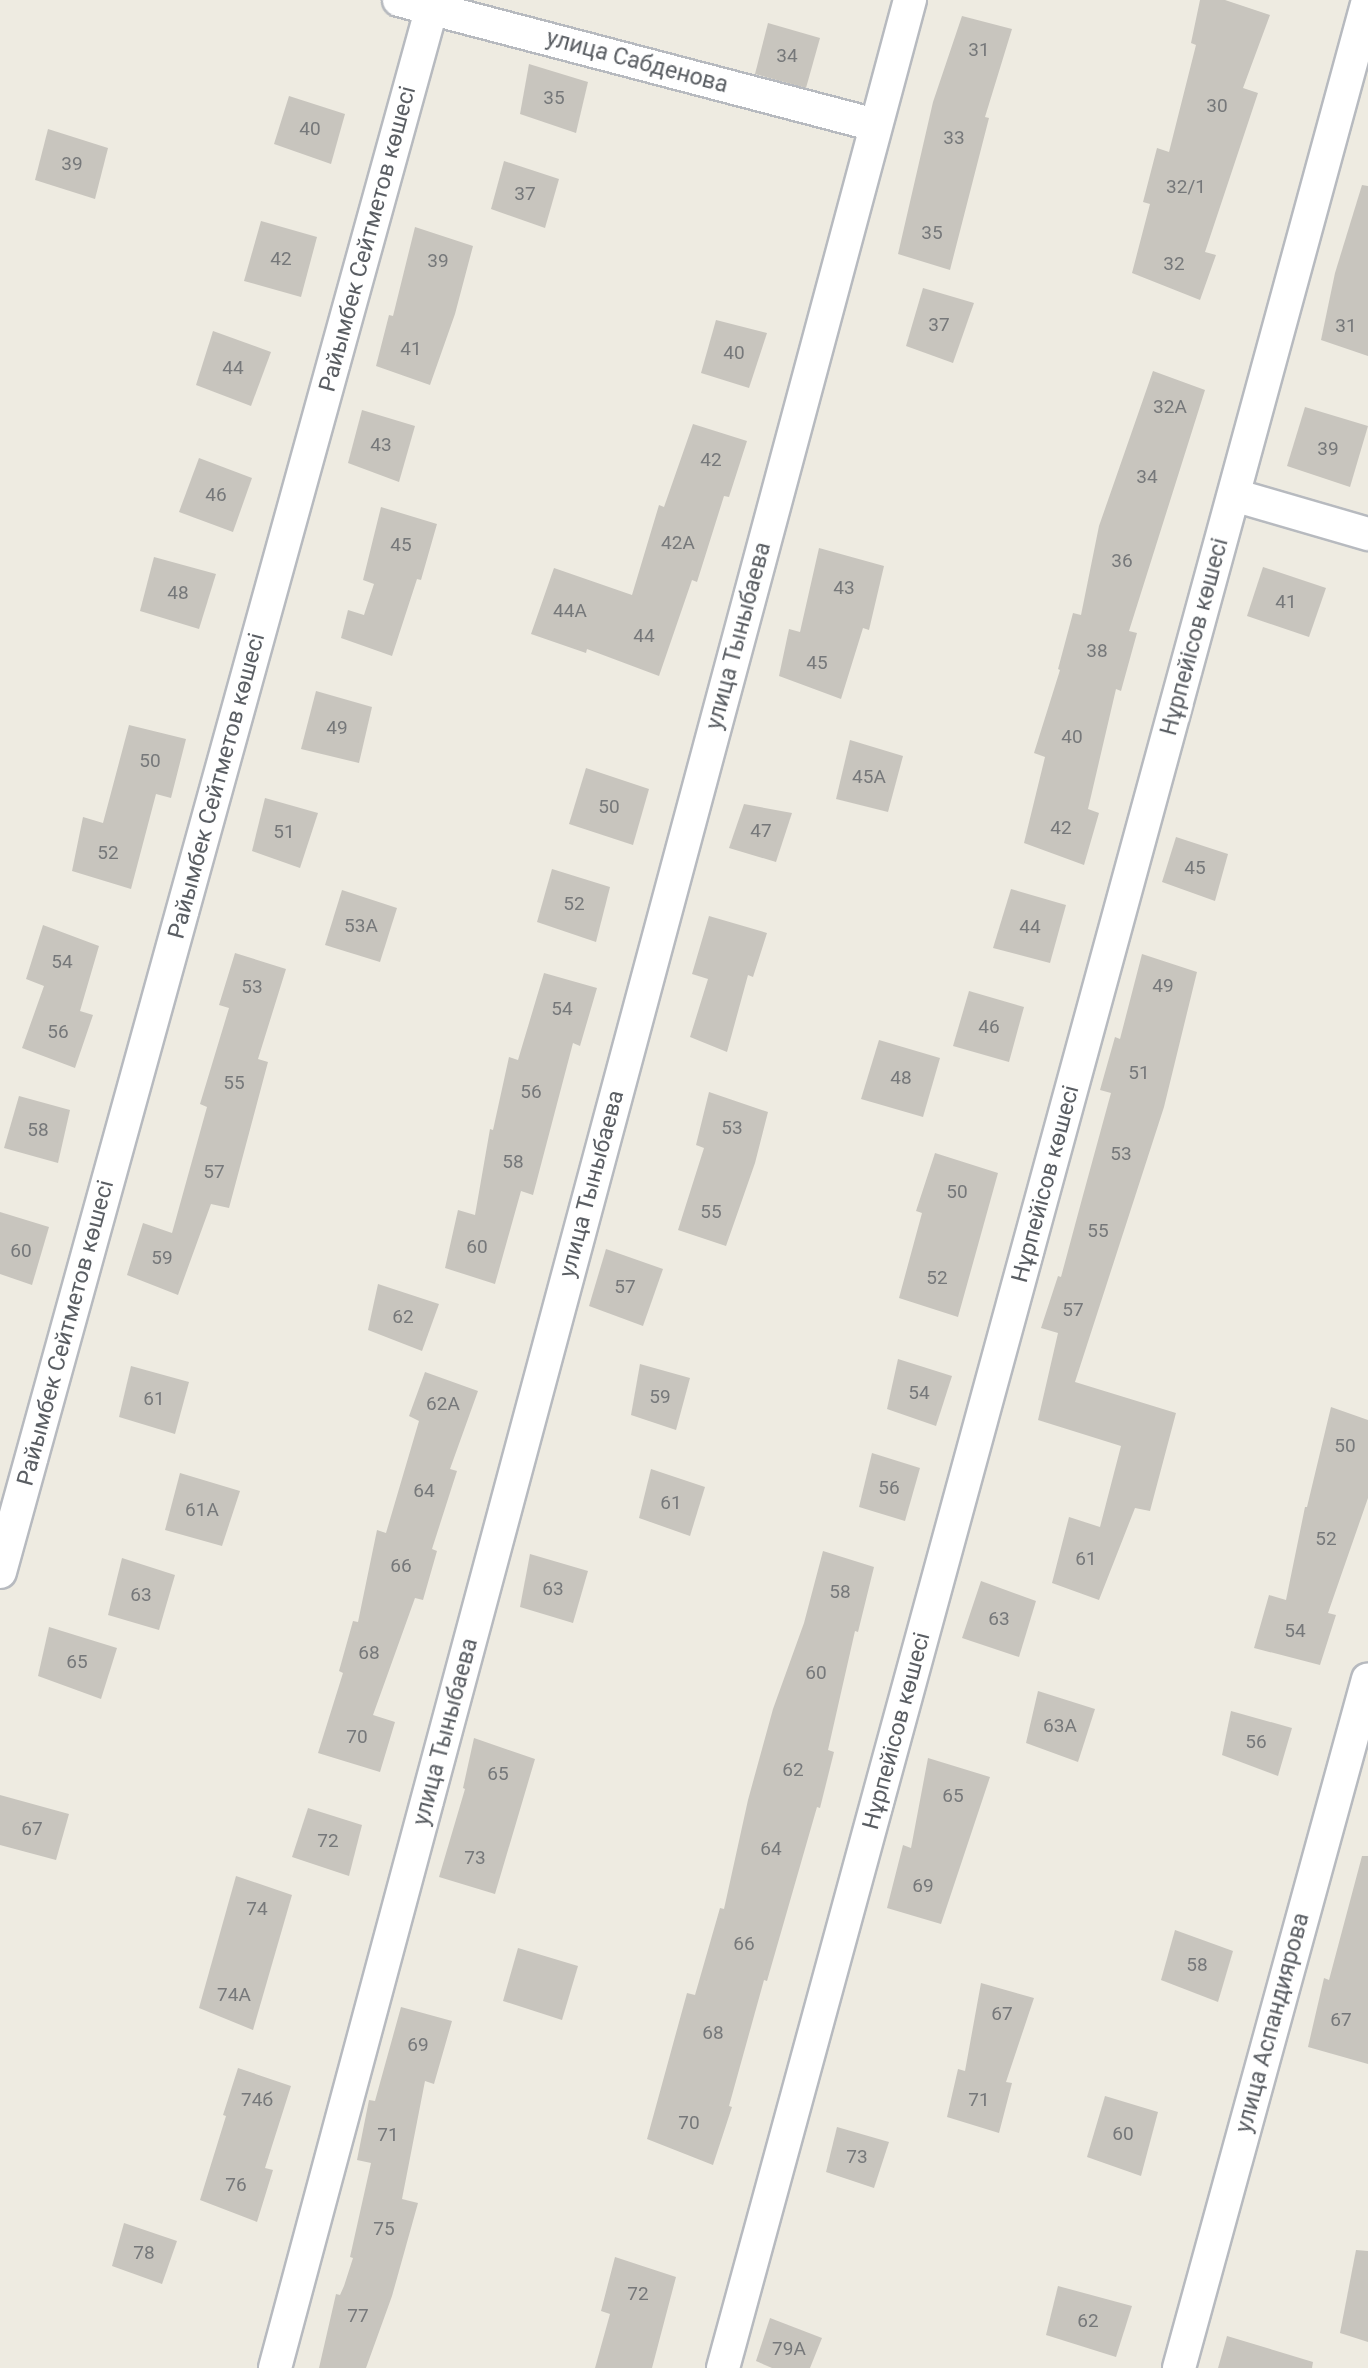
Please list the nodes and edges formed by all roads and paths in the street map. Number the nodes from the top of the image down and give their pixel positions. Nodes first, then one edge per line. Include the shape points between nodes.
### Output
1 (399, 0) edge
2 (910, 0) edge
3 (1368, 0) edge
4 (433, 4) edge
5 (876, 125) junction
6 (1234, 495) junction
7 (1368, 534) edge
8 (0, 1572) edge
9 (1368, 1679) edge
10 (275, 2368) edge
11 (723, 2368) edge
12 (1179, 2368) edge

1 - 4 street, улица Сабденова
2 - 5 street, улица Тыныбаева
3 - 6 street, Нұрпейісов көшесі
4 - 5 street, улица Сабденова
4 - 8 street, Райымбек Сейтметов көшесі
5 - 10 street, улица Тыныбаева
6 - 7 street
6 - 11 street, Нұрпейісов көшесі
9 - 12 street, улица Аспандиярова

